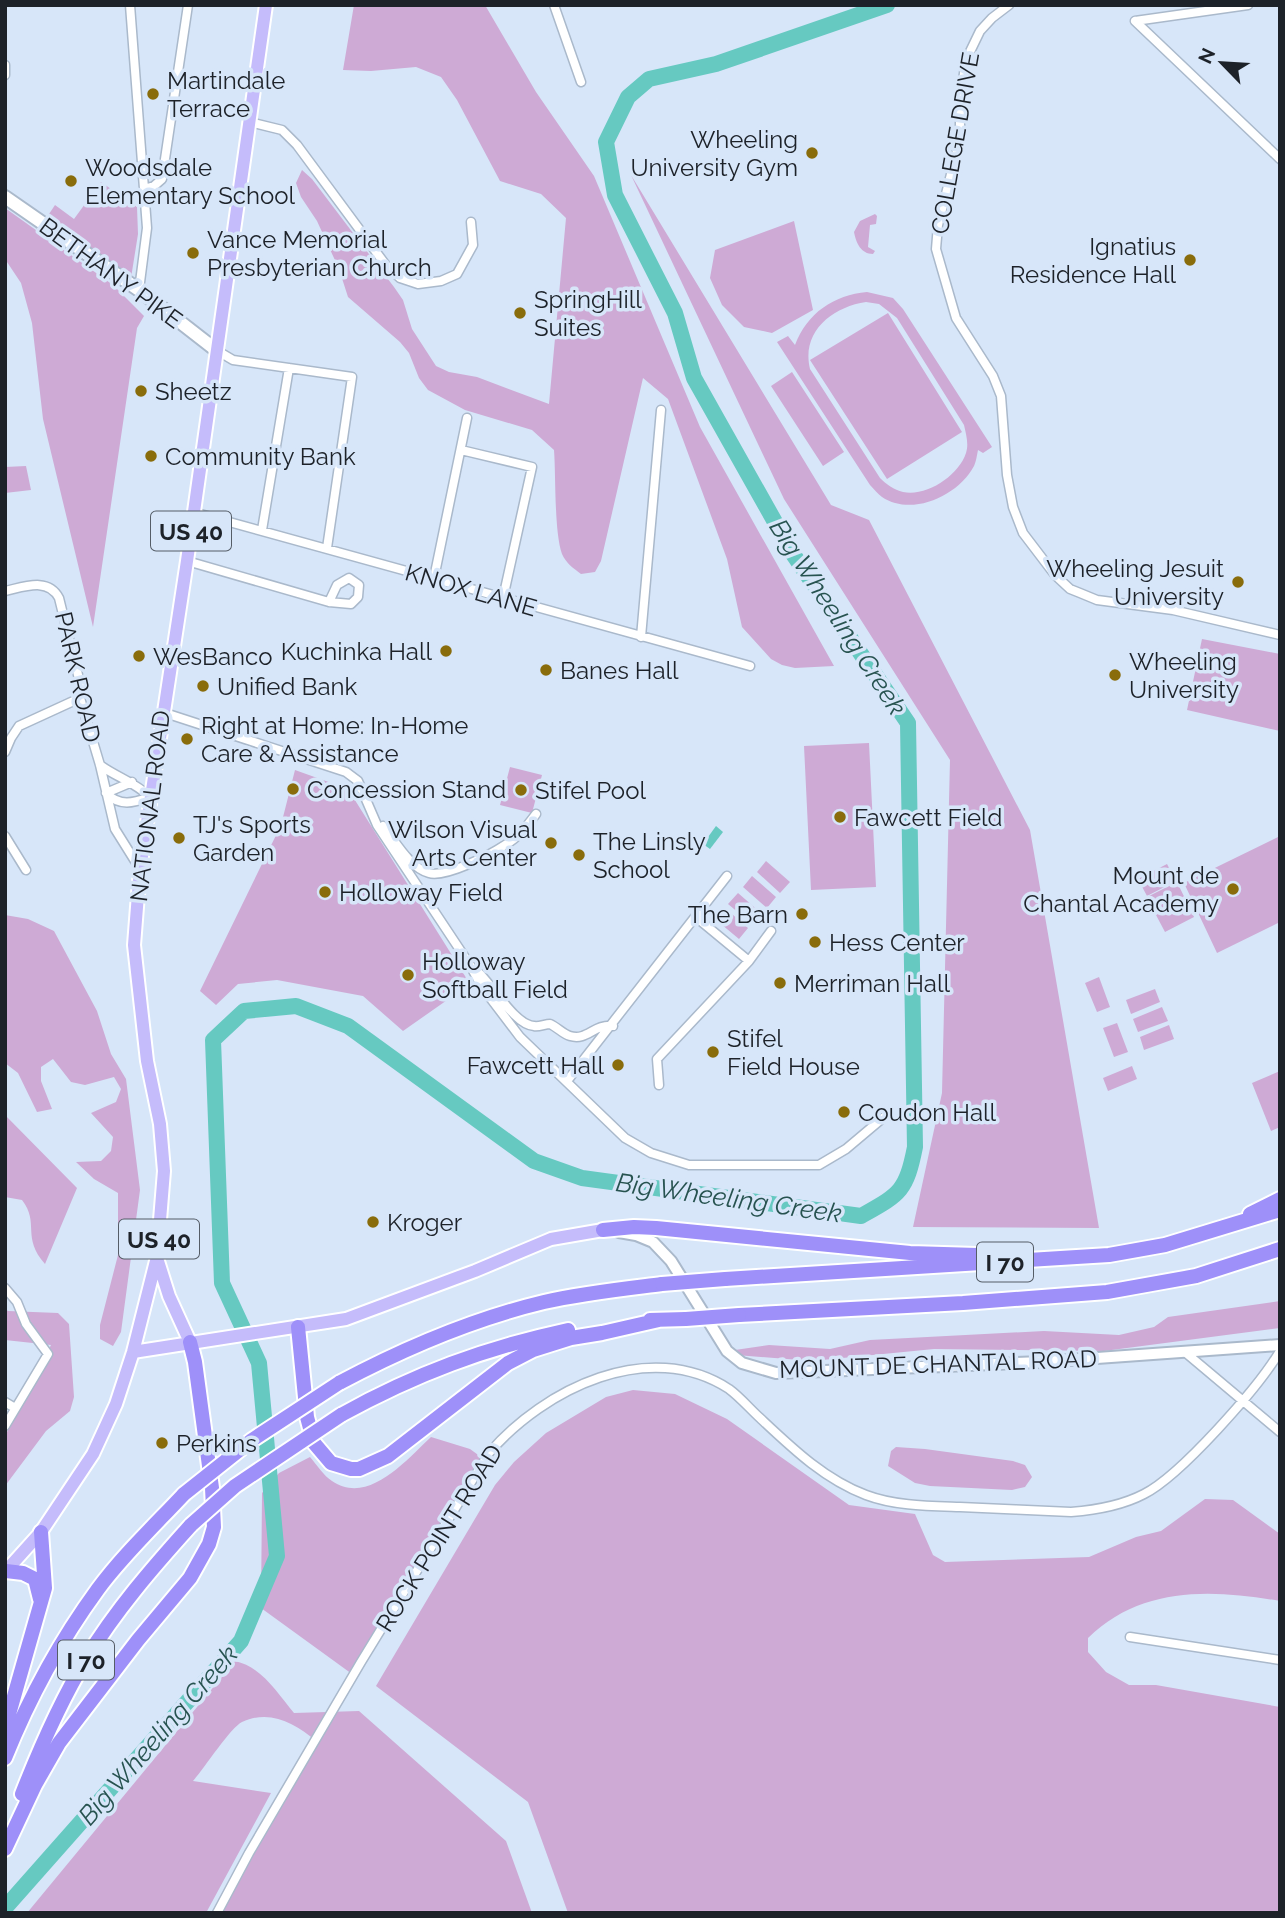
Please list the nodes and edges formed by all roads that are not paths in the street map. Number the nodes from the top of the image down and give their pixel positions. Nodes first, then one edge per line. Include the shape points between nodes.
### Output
1 (130, 5) edge
2 (188, 5) edge
3 (266, 5) edge
4 (554, 5) edge
5 (1248, 5) edge
6 (1009, 6) edge
7 (5, 65) edge
8 (5, 75) edge
9 (581, 82) dead end
10 (248, 122) junction
11 (1280, 159) edge
12 (145, 188) junction
13 (5, 197) edge
14 (471, 222) dead end
15 (139, 290) junction
16 (216, 350) junction
17 (289, 369) junction
18 (661, 410) dead end
19 (467, 418) dead end
20 (461, 450) junction
21 (193, 512) junction
22 (262, 530) junction
23 (327, 548) junction
24 (187, 561) junction
25 (434, 578) junction
26 (5, 591) edge
27 (503, 598) junction
28 (329, 602) dead end
29 (1280, 635) edge
30 (640, 637) junction
31 (750, 666) dead end
32 (80, 698) junction
33 (162, 712) junction
34 (5, 752) edge
35 (100, 765) junction
36 (132, 782) junction
37 (106, 793) junction
38 (150, 797) junction
39 (371, 810) junction
40 (536, 814) dead end
41 (5, 836) edge
42 (139, 869) junction
43 (26, 870) dead end
44 (727, 876) dead end
45 (697, 918) junction
46 (771, 931) dead end
47 (749, 961) junction
48 (470, 965) junction
49 (612, 1026) junction
50 (567, 1081) junction
51 (659, 1084) dead end
52 (884, 1117) dead end
53 (1280, 1199) edge
54 (1280, 1210) edge
55 (603, 1230) junction
56 (1215, 1231) junction
57 (1280, 1249) edge
58 (157, 1257) junction
59 (1055, 1258) junction
60 (5, 1288) edge
61 (659, 1320) junction
62 (290, 1328) junction
63 (197, 1341) junction
64 (1280, 1345) edge
65 (1280, 1351) edge
66 (133, 1352) junction
67 (1186, 1353) junction
68 (1243, 1399) junction
69 (5, 1402) edge
70 (15, 1408) junction
71 (5, 1426) edge
72 (1280, 1432) edge
73 (41, 1532) junction
74 (6, 1571) edge
75 (40, 1607) junction
76 (1130, 1637) dead end
77 (1280, 1660) edge
78 (5, 1728) edge
79 (5, 1758) edge
80 (16, 1816) junction
81 (5, 1842) edge
82 (5, 1849) edge
83 (217, 1913) edge

1 - 12 street
2 - 12 street via 162,179
3 - 10 main road, NATIONAL ROAD / US 40
4 - 9 street
5 - 11 street via 1135,21
6 - 29 street, COLLEGE DRIVE via 980,31 967,60 960,139 937,225 936,249 956,318 1001,396 1007,475 1023,533 1070,589 1097,600 1173,610
7 - 8 street
10 - 14 street via 282,130 297,145 400,278 418,284 457,274 473,246
10 - 16 main road, NATIONAL ROAD / US 40
12 - 15 street via 147,228
13 - 15 main road, BETHANY PIKE
15 - 16 main road, BETHANY PIKE
16 - 17 street via 233,360
16 - 21 main road, NATIONAL ROAD / US 40
17 - 22 street
17 - 23 street via 352,377
18 - 30 street
19 - 20 street
20 - 25 street
20 - 27 street via 532,467
21 - 22 street, KNOX LANE
21 - 24 main road, NATIONAL ROAD / US 40
22 - 23 street, KNOX LANE
23 - 25 street, KNOX LANE
24 - 28 street
24 - 33 main road, NATIONAL ROAD / US 40
25 - 27 street, KNOX LANE
26 - 32 street, PARK ROAD via 36,585 55,589 82,691
27 - 30 street, KNOX LANE
30 - 31 street, KNOX LANE
32 - 34 street via 19,726
32 - 35 street, PARK ROAD
33 - 38 main road, NATIONAL ROAD / US 40
33 - 39 street via 346,772 358,781
35 - 36 street, PARK ROAD
35 - 37 street, PARK ROAD
36 - 37 street
36 - 38 street, PARK ROAD
37 - 38 street via 129,804
37 - 42 street, PARK ROAD via 115,829
38 - 42 main road, NATIONAL ROAD / US 40
39 - 40 street via 415,865 430,874 445,873 505,845
39 - 48 street
41 - 43 street
42 - 58 main road, NATIONAL ROAD / US 40 via 134,952 164,1171
44 - 45 street
45 - 47 street
45 - 49 street
46 - 47 street
47 - 51 street via 657,1059
48 - 49 street via 527,1024 550,1024 570,1037 586,1035 602,1025
48 - 50 street via 520,1037
49 - 50 street
50 - 52 street via 625,1138 650,1153 689,1165 818,1165 846,1149
53 - 56 highway
54 - 56 highway, I 70
55 - 59 highway via 656,1228 910,1253
55 - 62 main road, MOUNT DE CHANTAL ROAD via 551,1240 346,1319
55 - 67 street, MOUNT DE CHANTAL ROAD via 653,1242 671,1261 727,1351 742,1363 776,1373
56 - 59 highway, I 70 via 1110,1255
57 - 61 highway, I 70, bridge via 1196,1276 1107,1292
58 - 63 main road via 169,1296
58 - 66 main road, NATIONAL ROAD / US 40
59 - 79 highway, I 70, bridge via 592,1292 500,1315 383,1360 252,1440 184,1494 99,1587 33,1694
60 - 70 street via 48,1354
61 - 62 highway via 533,1350 508,1363 388,1457 359,1469 331,1462 314,1443
61 - 80 highway, I 70, bridge via 578,1328 514,1342 433,1370 341,1415 235,1486 154,1565 87,1658 34,1763
62 - 63 main road, MOUNT DE CHANTAL ROAD
63 - 66 main road, MOUNT DE CHANTAL ROAD
63 - 80 highway via 195,1362 212,1488 214,1527 209,1544 190,1578 60,1743
64 - 67 street, MOUNT DE CHANTAL ROAD
65 - 68 street, ROCK POINT ROAD
66 - 73 main road, NATIONAL ROAD / US 40 via 93,1454
67 - 68 street
68 - 72 street
68 - 83 street, ROCK POINT ROAD via 1179,1468 1147,1493 1126,1503 1071,1512 902,1504 867,1496 811,1466 729,1390 687,1371 634,1370 593,1379 557,1395 507,1432 489,1453 361,1662
69 - 70 street
70 - 71 street
73 - 74 main road, NATIONAL ROAD / US 40
73 - 75 highway via 45,1588
74 - 75 highway via 35,1579
75 - 78 highway
76 - 77 street
80 - 81 highway, I 70
80 - 82 highway

